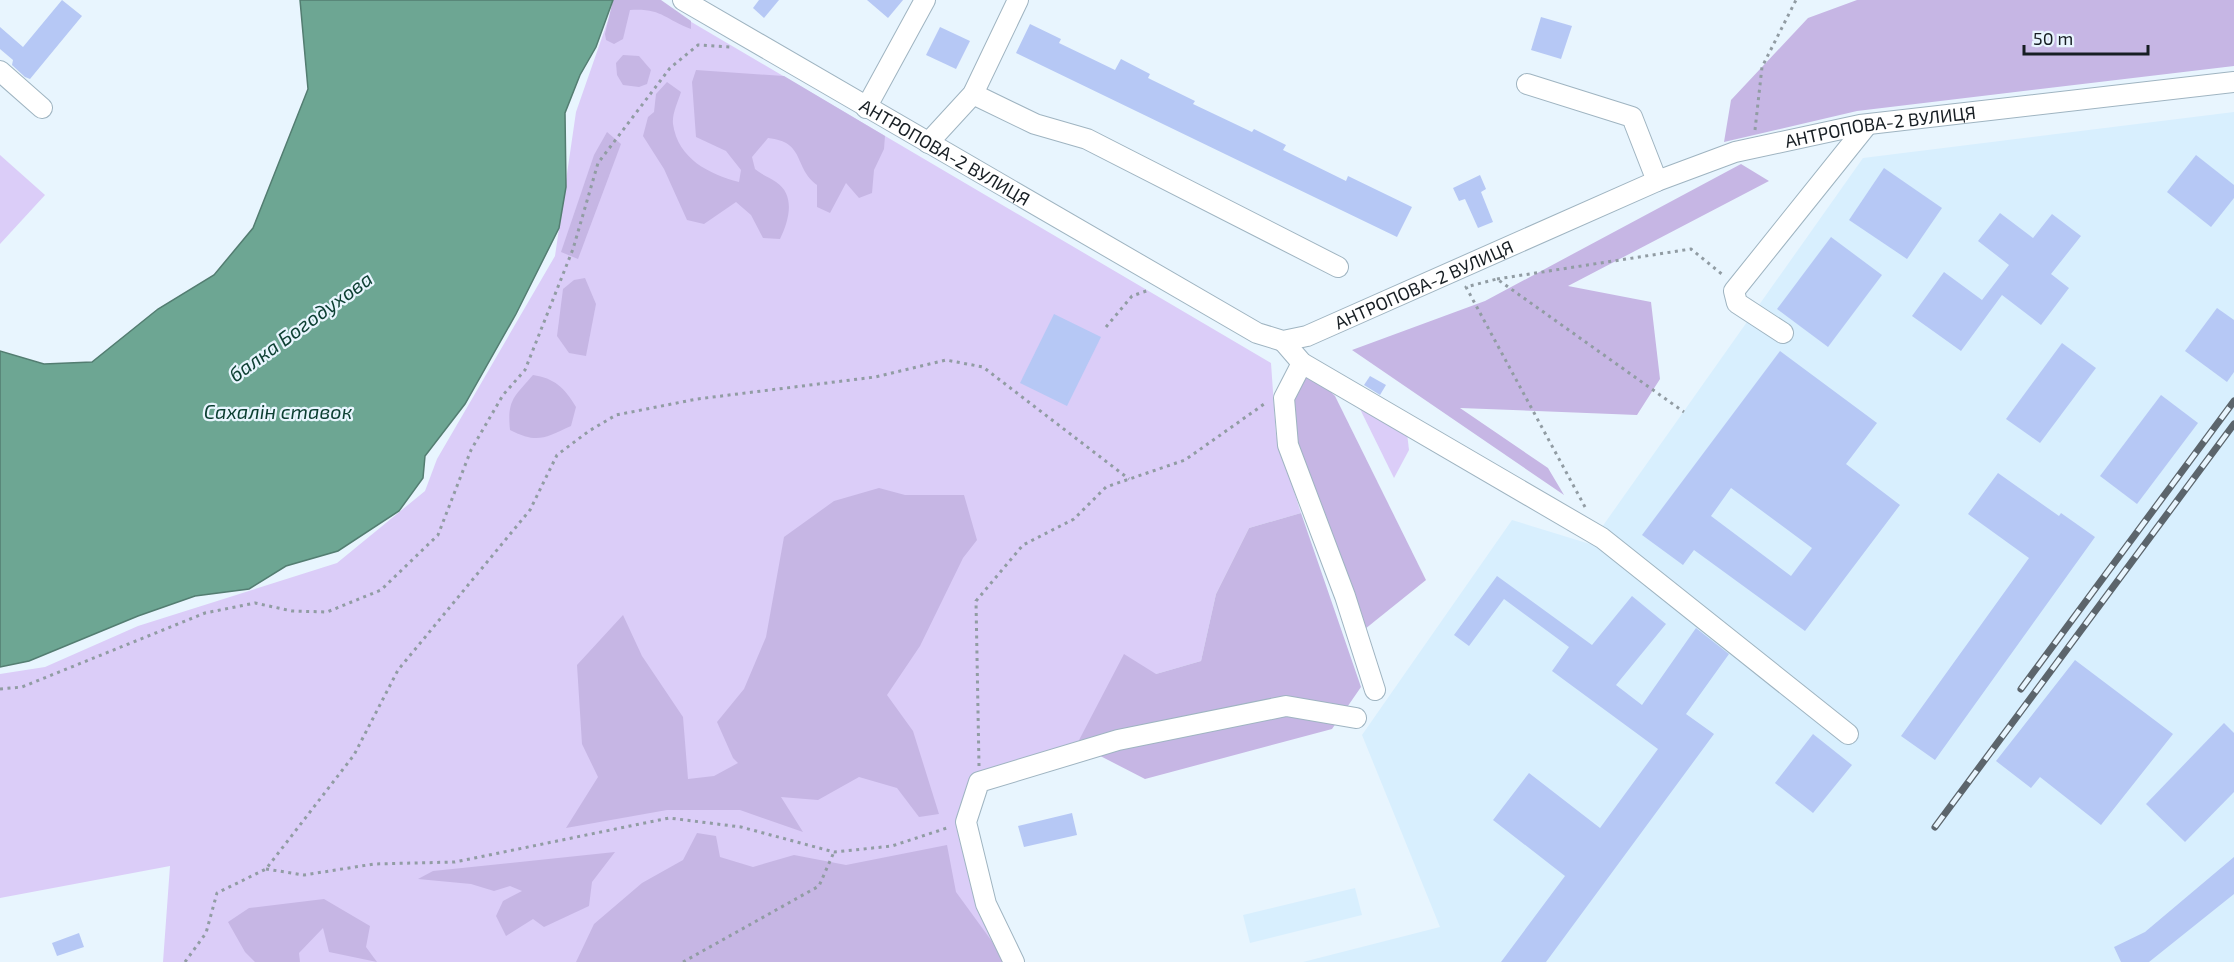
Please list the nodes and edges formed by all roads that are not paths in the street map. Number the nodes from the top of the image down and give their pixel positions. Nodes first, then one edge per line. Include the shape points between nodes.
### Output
1 (682, 0) edge
2 (925, 0) edge
3 (1018, 0) edge
4 (0, 72) edge
5 (2234, 82) edge
6 (1527, 84) dead end
7 (973, 94) junction
8 (42, 108) dead end
9 (866, 108) junction
10 (1867, 125) junction
11 (928, 143) junction
12 (1657, 181) junction
13 (1338, 267) dead end
14 (1783, 333) dead end
15 (1282, 340) junction
16 (1302, 363) junction
17 (1375, 690) dead end
18 (1356, 718) dead end
19 (1848, 734) dead end
20 (1014, 962) edge

1 - 9 street, АНТРОПОВА-2 ВУЛИЦЯ
2 - 9 street
3 - 7 street
4 - 8 street
5 - 10 street, АНТРОПОВА-2 ВУЛИЦЯ
6 - 12 street via 1632,117
7 - 11 street
7 - 13 street via 1035,124 1087,140
9 - 11 street, АНТРОПОВА-2 ВУЛИЦЯ
10 - 12 street, АНТРОПОВА-2 ВУЛИЦЯ via 1735,152
10 - 14 street via 1734,291 1737,303
11 - 15 street, АНТРОПОВА-2 ВУЛИЦЯ via 1257,333
12 - 15 street, АНТРОПОВА-2 ВУЛИЦЯ via 1307,336
15 - 16 street
16 - 17 street via 1284,398 1288,445 1345,596
16 - 19 street via 1602,538
18 - 20 street via 1286,706 1118,740 979,782 966,822 986,904

